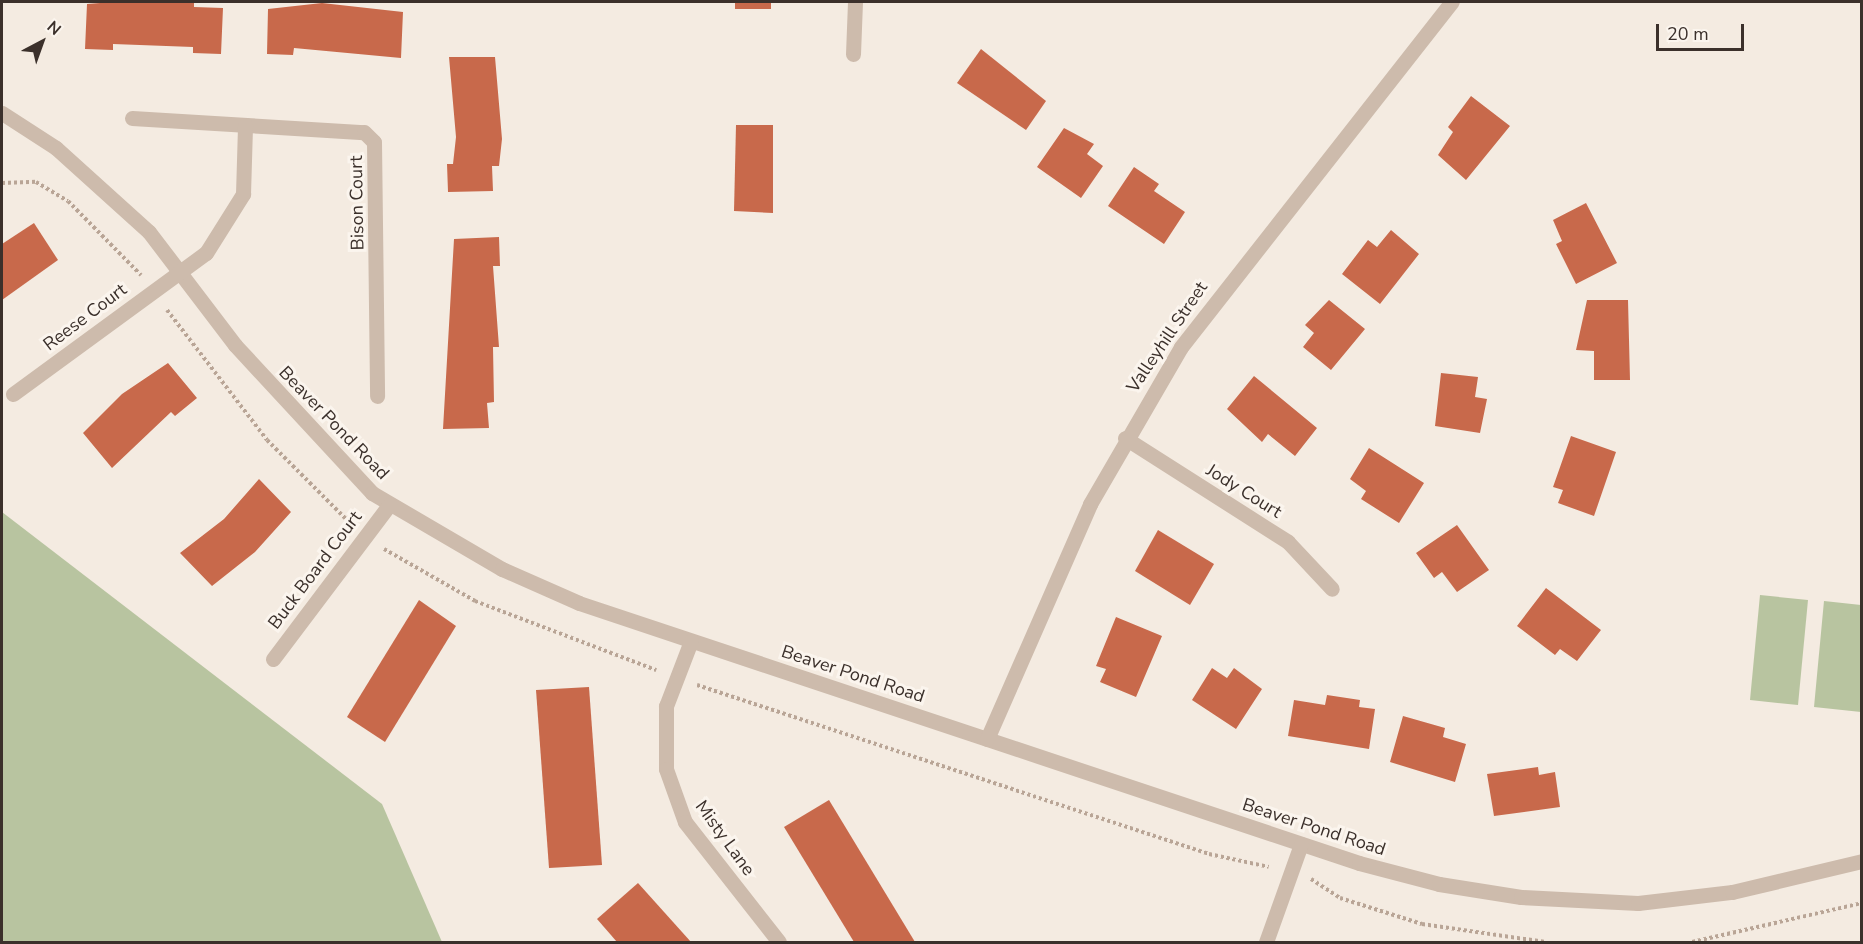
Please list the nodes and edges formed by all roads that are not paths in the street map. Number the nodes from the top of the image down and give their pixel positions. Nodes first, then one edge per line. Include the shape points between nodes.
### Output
1 (855, 2) edge
2 (1452, 2) edge
3 (853, 54) dead end
4 (2, 113) edge
5 (132, 118) dead end
6 (245, 125) junction
7 (181, 273) junction
8 (14, 394) dead end
9 (377, 396) dead end
10 (1125, 438) junction
11 (389, 505) junction
12 (1332, 589) dead end
13 (691, 641) junction
14 (273, 659) dead end
15 (987, 739) junction
16 (1301, 844) junction
17 (1862, 861) edge
18 (779, 942) edge
19 (1266, 942) edge

1 - 3 street
2 - 10 street, Valleyhill Street via 1382,96 1240,265
4 - 7 street, Beaver Pond Road via 105,187
5 - 6 street, Bison Court
6 - 7 street via 243,194 227,225
6 - 9 street, Bison Court via 364,132 374,142
7 - 8 street, Reese Court
7 - 11 street, Beaver Pond Road via 309,429
10 - 12 street, Jody Court via 1288,542
10 - 15 street, Valleyhill Street via 1046,597
11 - 13 street, Beaver Pond Road via 502,569 579,603
11 - 14 street, Buck Board Court
13 - 15 street, Beaver Pond Road
13 - 18 street, Misty Lane via 666,706 666,769 686,822
15 - 16 street, Beaver Pond Road
16 - 17 street, Beaver Pond Road via 1440,884 1584,903 1732,892
16 - 19 street

